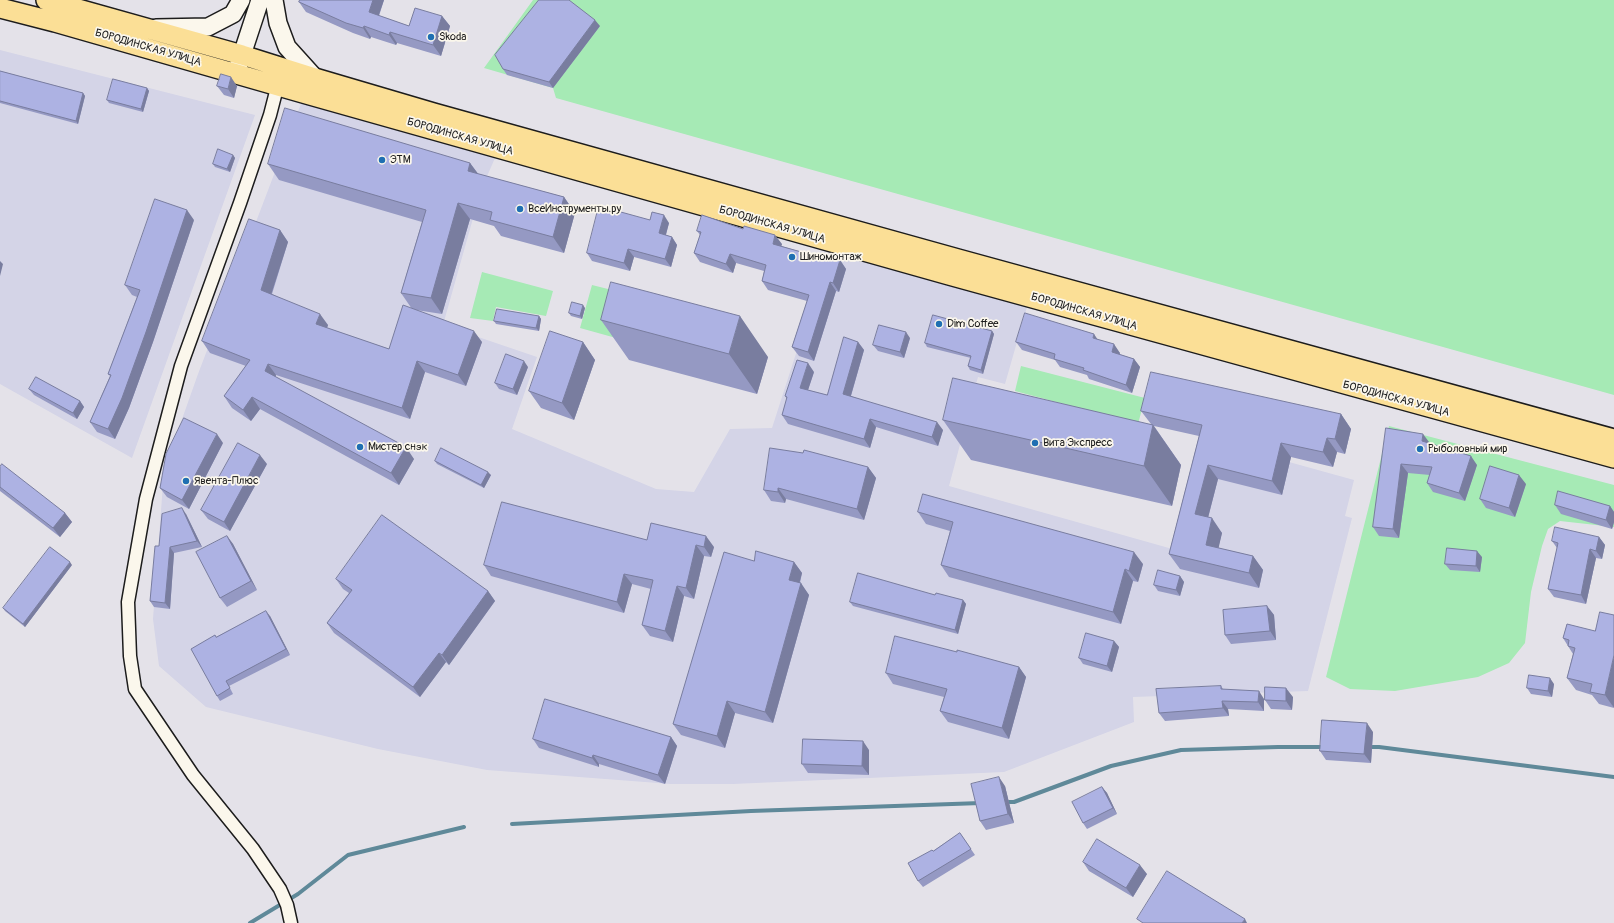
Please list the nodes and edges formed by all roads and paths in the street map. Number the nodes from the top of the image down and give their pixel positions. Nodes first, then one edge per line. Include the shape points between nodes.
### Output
1 (46, 0) edge
2 (241, 0) edge
3 (260, 0) edge
4 (274, 0) edge
5 (0, 8) edge
6 (152, 28) junction
7 (242, 55) junction
8 (283, 68) junction
9 (236, 73) junction
10 (315, 78) junction
11 (277, 86) junction
12 (1614, 439) edge
13 (1614, 458) edge
14 (291, 923) edge

1 - 6 main road, БОРОДИНСКАЯ УЛИЦА
2 - 6 street via 233,14 208,27
3 - 7 street
4 - 10 street via 278,23 287,47
5 - 9 main road, БОРОДИНСКАЯ УЛИЦА
6 - 7 main road, БОРОДИНСКАЯ УЛИЦА
7 - 8 main road, БОРОДИНСКАЯ УЛИЦА
7 - 9 street
8 - 10 main road, БОРОДИНСКАЯ УЛИЦА
8 - 11 street
9 - 11 main road, БОРОДИНСКАЯ УЛИЦА
10 - 12 main road, БОРОДИНСКАЯ УЛИЦА via 950,257
11 - 13 main road, БОРОДИНСКАЯ УЛИЦА
11 - 14 street via 270,115 240,203 181,366 146,497 128,602 130,656 135,689 193,775 253,849 280,889

